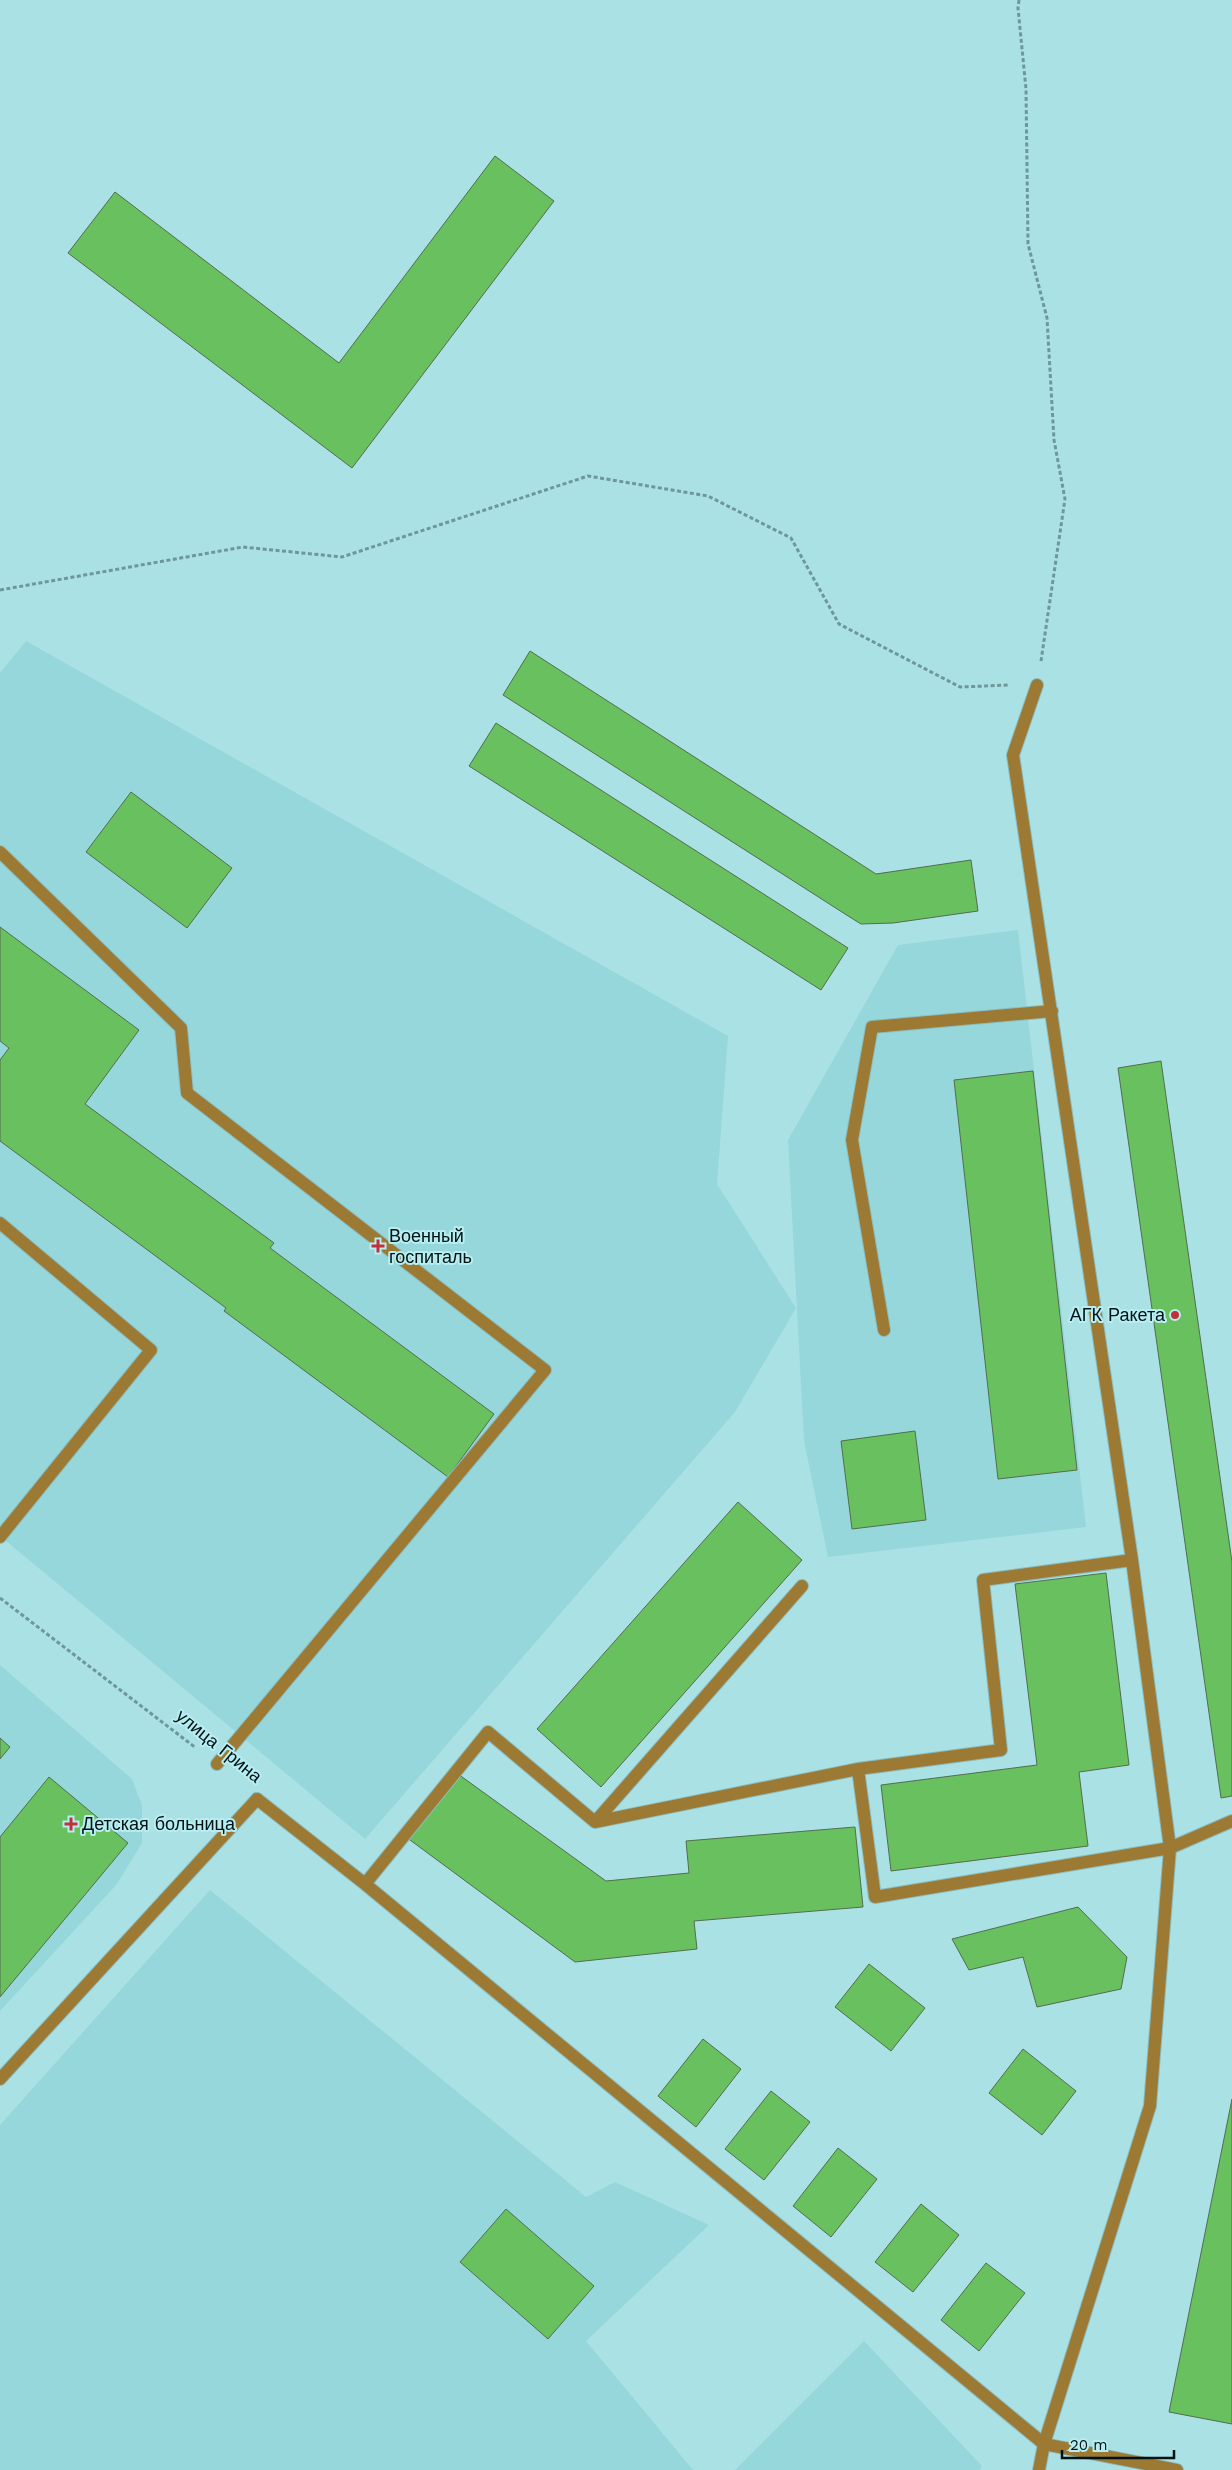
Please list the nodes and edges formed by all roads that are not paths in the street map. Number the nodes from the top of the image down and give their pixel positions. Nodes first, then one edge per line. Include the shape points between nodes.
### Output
1 (1037, 685) road end
2 (0, 852) edge
3 (1052, 1010) junction
4 (0, 1223) edge
5 (884, 1330) dead end
6 (0, 1537) edge
7 (1132, 1560) junction
8 (802, 1586) dead end
9 (217, 1764) road end
10 (858, 1769) junction
11 (1232, 1821) edge
12 (595, 1822) junction
13 (1170, 1848) junction
14 (365, 1884) junction
15 (0, 2079) edge
16 (1044, 2444) junction
17 (1039, 2470) edge
18 (1177, 2470) edge

1 - 3 street via 1013,755
2 - 9 street via 181,1028 186,1092 545,1370
3 - 5 street via 872,1027 852,1140
3 - 7 street
4 - 6 street via 151,1350
7 - 10 street via 983,1580 1001,1750
7 - 13 street
8 - 12 street
10 - 12 street
10 - 13 street via 876,1897
11 - 13 street
12 - 14 street via 488,1732
13 - 16 street via 1150,2106
14 - 15 street, улица Грина via 257,1799
14 - 16 street
16 - 17 street
16 - 18 street

